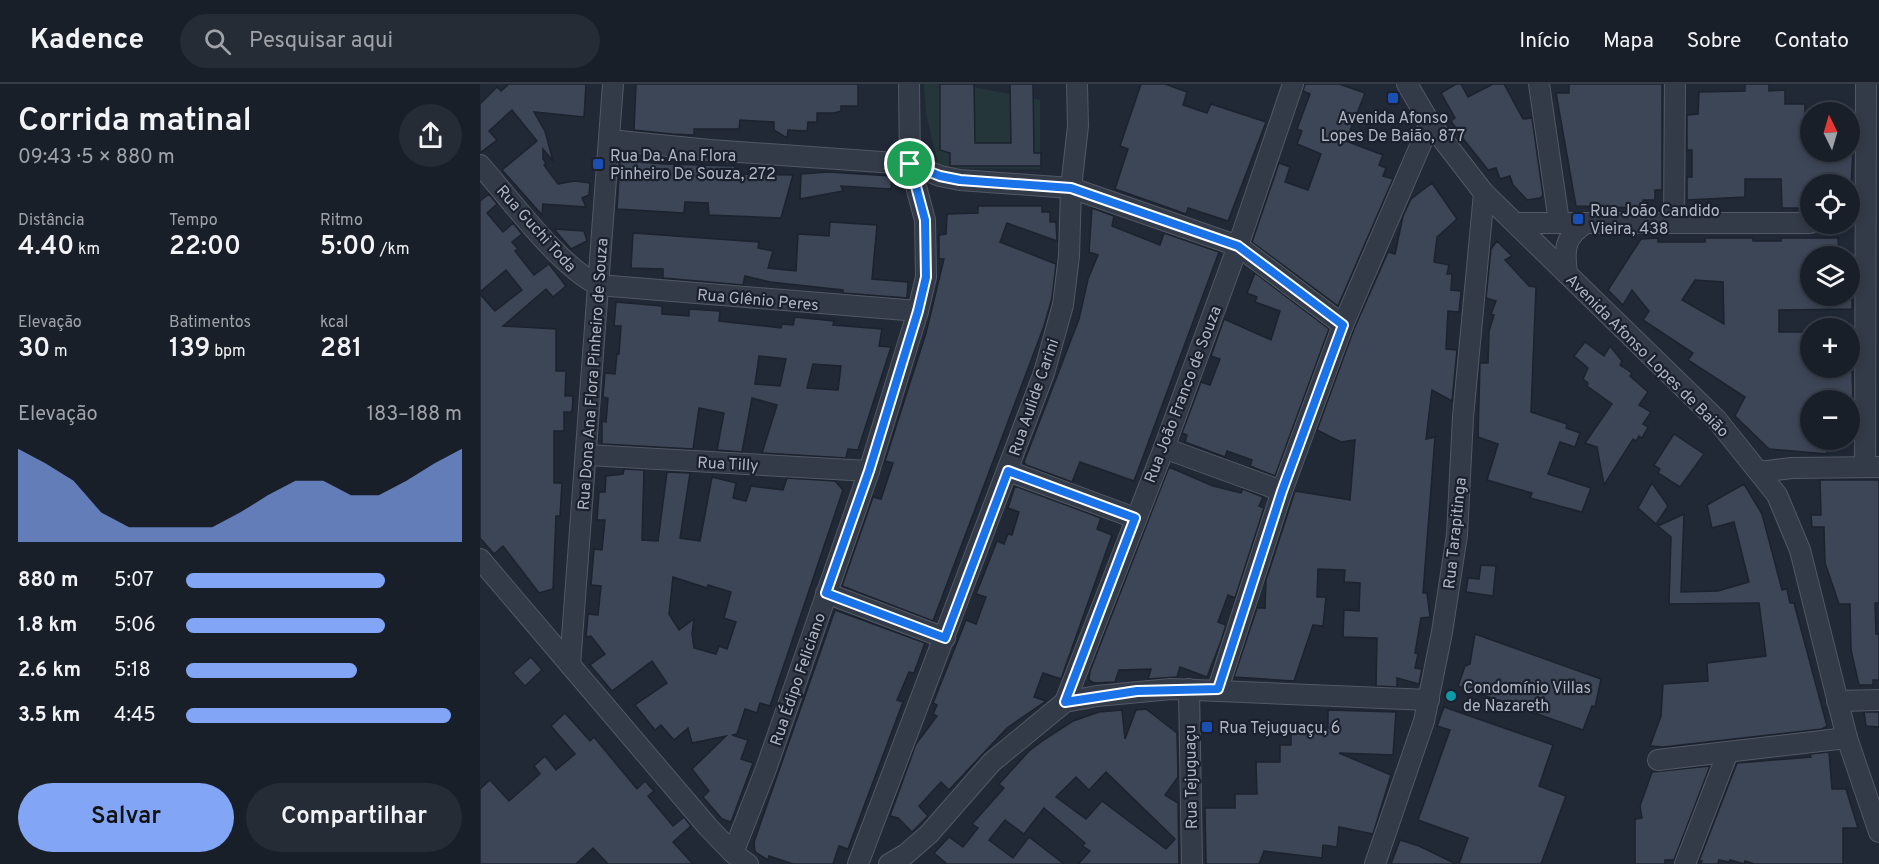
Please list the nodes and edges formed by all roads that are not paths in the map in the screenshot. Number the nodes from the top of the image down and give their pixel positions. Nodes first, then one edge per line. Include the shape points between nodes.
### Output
1 (613, 84) edge
2 (909, 84) edge
3 (1077, 84) edge
4 (1293, 84) edge
5 (1407, 84) edge
6 (1539, 84) edge
7 (1675, 84) edge
8 (1866, 84) edge
9 (1430, 123) junction
10 (609, 140) junction
11 (910, 164) junction
12 (480, 165) edge
13 (1071, 188) junction
14 (1484, 193) junction
15 (1559, 222) junction
16 (1515, 223) junction
17 (1586, 223) junction
18 (1674, 223) junction
19 (1800, 223) edge
20 (1864, 223) edge
21 (1238, 246) junction
22 (1566, 274) junction
23 (598, 285) junction
24 (918, 311) junction
25 (1343, 325) junction
26 (1164, 448) junction
27 (587, 455) junction
28 (1872, 467) edge
29 (869, 471) junction
30 (1008, 471) junction
31 (1759, 472) junction
32 (1282, 491) junction
33 (1135, 518) junction
34 (480, 560) edge
35 (826, 593) junction
36 (945, 638) junction
37 (570, 665) junction
38 (1189, 689) junction
39 (1218, 689) junction
40 (1429, 700) junction
41 (1837, 700) junction
42 (1879, 700) edge
43 (1065, 702) junction
44 (1847, 738) junction
45 (1728, 752) junction
46 (1658, 760) dead end
47 (1877, 823) edge
48 (741, 859) edge
49 (858, 864) edge
50 (889, 864) edge
51 (1192, 864) edge
52 (1375, 864) edge
53 (1685, 864) edge

1 - 10 street, Rua Dona Ana Flora Pinheiro de Souza
2 - 11 street, Rua Édipo Feliciano
3 - 13 street, Rua Aulide Carini via 1078,126
4 - 21 street, Rua João Franco de Souza
5 - 9 street, Avenida Afonso Lopes de Baião
6 - 15 street
7 - 18 street
8 - 20 street
9 - 14 street, Avenida Afonso Lopes de Baião
9 - 25 street
10 - 11 street
10 - 23 street, Rua Dona Ana Flora Pinheiro de Souza
11 - 13 street via 960,180
11 - 24 street, Rua Édipo Feliciano via 925,220 926,277
12 - 23 street, Rua Guchi Toda via 564,261
13 - 21 street
13 - 30 street, Rua Aulide Carini via 1070,256 1063,305 1044,373
14 - 16 street, Avenida Afonso Lopes de Baião
14 - 40 street, Rua Tarapitinga via 1463,417 1457,535
15 - 16 street
15 - 17 street
16 - 22 street, Avenida Afonso Lopes de Baião
17 - 18 street
17 - 22 street via 1566,241
18 - 19 street
20 - 28 street
21 - 25 street
21 - 26 street, Rua João Franco de Souza
22 - 31 street, Avenida Afonso Lopes de Baião via 1718,420
23 - 24 street, Rua Glênio Peres
23 - 27 street, Rua Dona Ana Flora Pinheiro de Souza
24 - 29 street, Rua Édipo Feliciano
25 - 32 street
26 - 32 street
26 - 33 street, Rua João Franco de Souza
27 - 29 street, Rua Tilly
27 - 37 street, Rua Dona Ana Flora Pinheiro de Souza
28 - 31 street
29 - 35 street, Rua Édipo Feliciano
30 - 33 street
30 - 36 street, Rua Aulide Carini
31 - 41 street, Avenida Afonso Lopes de Baião via 1776,495 1800,550
32 - 39 street
33 - 43 street, Rua João Franco de Souza
34 - 37 street
35 - 36 street
35 - 48 street, Rua Édipo Feliciano via 766,769
36 - 49 street, Rua Aulide Carini
37 - 48 street
38 - 39 street
38 - 43 street via 1137,691
38 - 51 street, Rua Tejuguaçu
39 - 40 street
40 - 52 street, Rua Tarapitinga
41 - 42 street
41 - 44 street, Avenida Afonso Lopes de Baião
43 - 50 street via 992,762 929,834
44 - 45 street
44 - 47 street, Avenida Afonso Lopes de Baião
45 - 46 street
45 - 53 street

